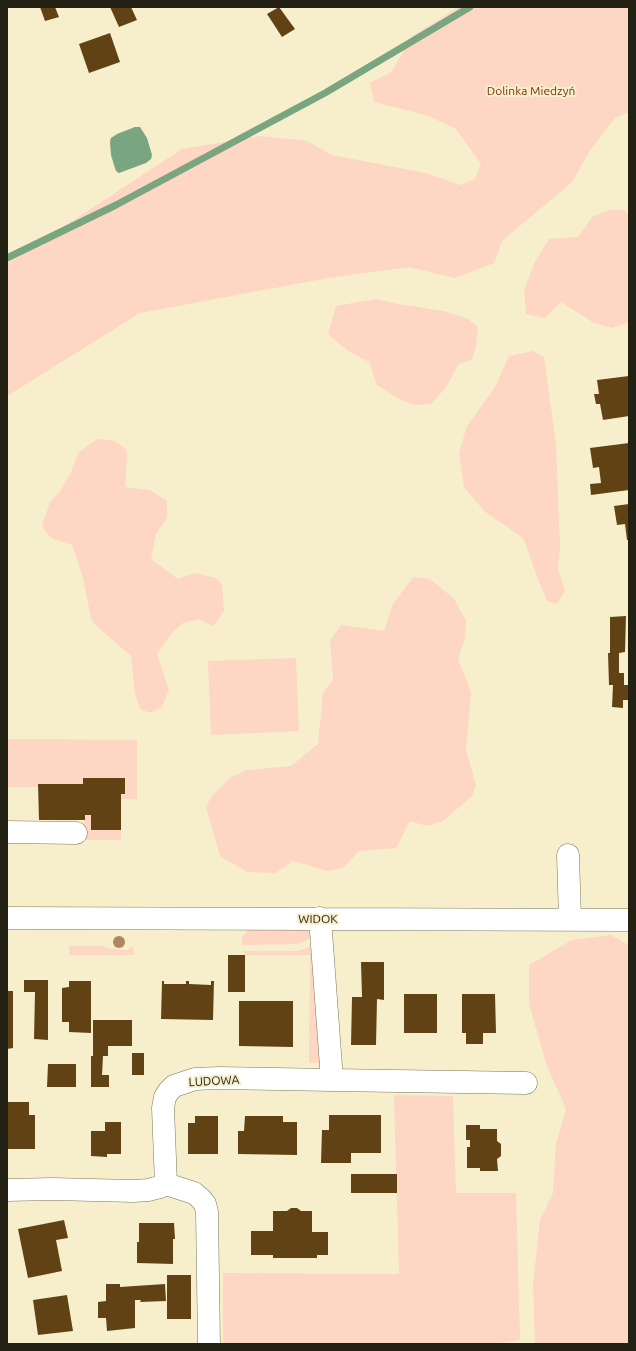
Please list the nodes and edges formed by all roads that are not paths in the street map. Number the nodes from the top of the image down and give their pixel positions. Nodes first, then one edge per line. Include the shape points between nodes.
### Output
1 (7, 832) edge
2 (76, 833) dead end
3 (568, 855) dead end
4 (7, 918) edge
5 (320, 918) junction
6 (570, 919) junction
7 (629, 920) edge
8 (332, 1080) junction
9 (526, 1083) dead end
10 (166, 1184) junction
11 (7, 1190) edge
12 (209, 1344) edge

1 - 2 street
3 - 6 street
4 - 5 street, WIDOK
5 - 6 street, WIDOK
5 - 8 street
6 - 7 street, WIDOK
8 - 9 street, LUDOWA
8 - 10 street, LUDOWA via 219,1078 195,1079 174,1086 165,1098 163,1108
10 - 11 street via 148,1190 134,1191
10 - 12 street via 194,1193 205,1204

